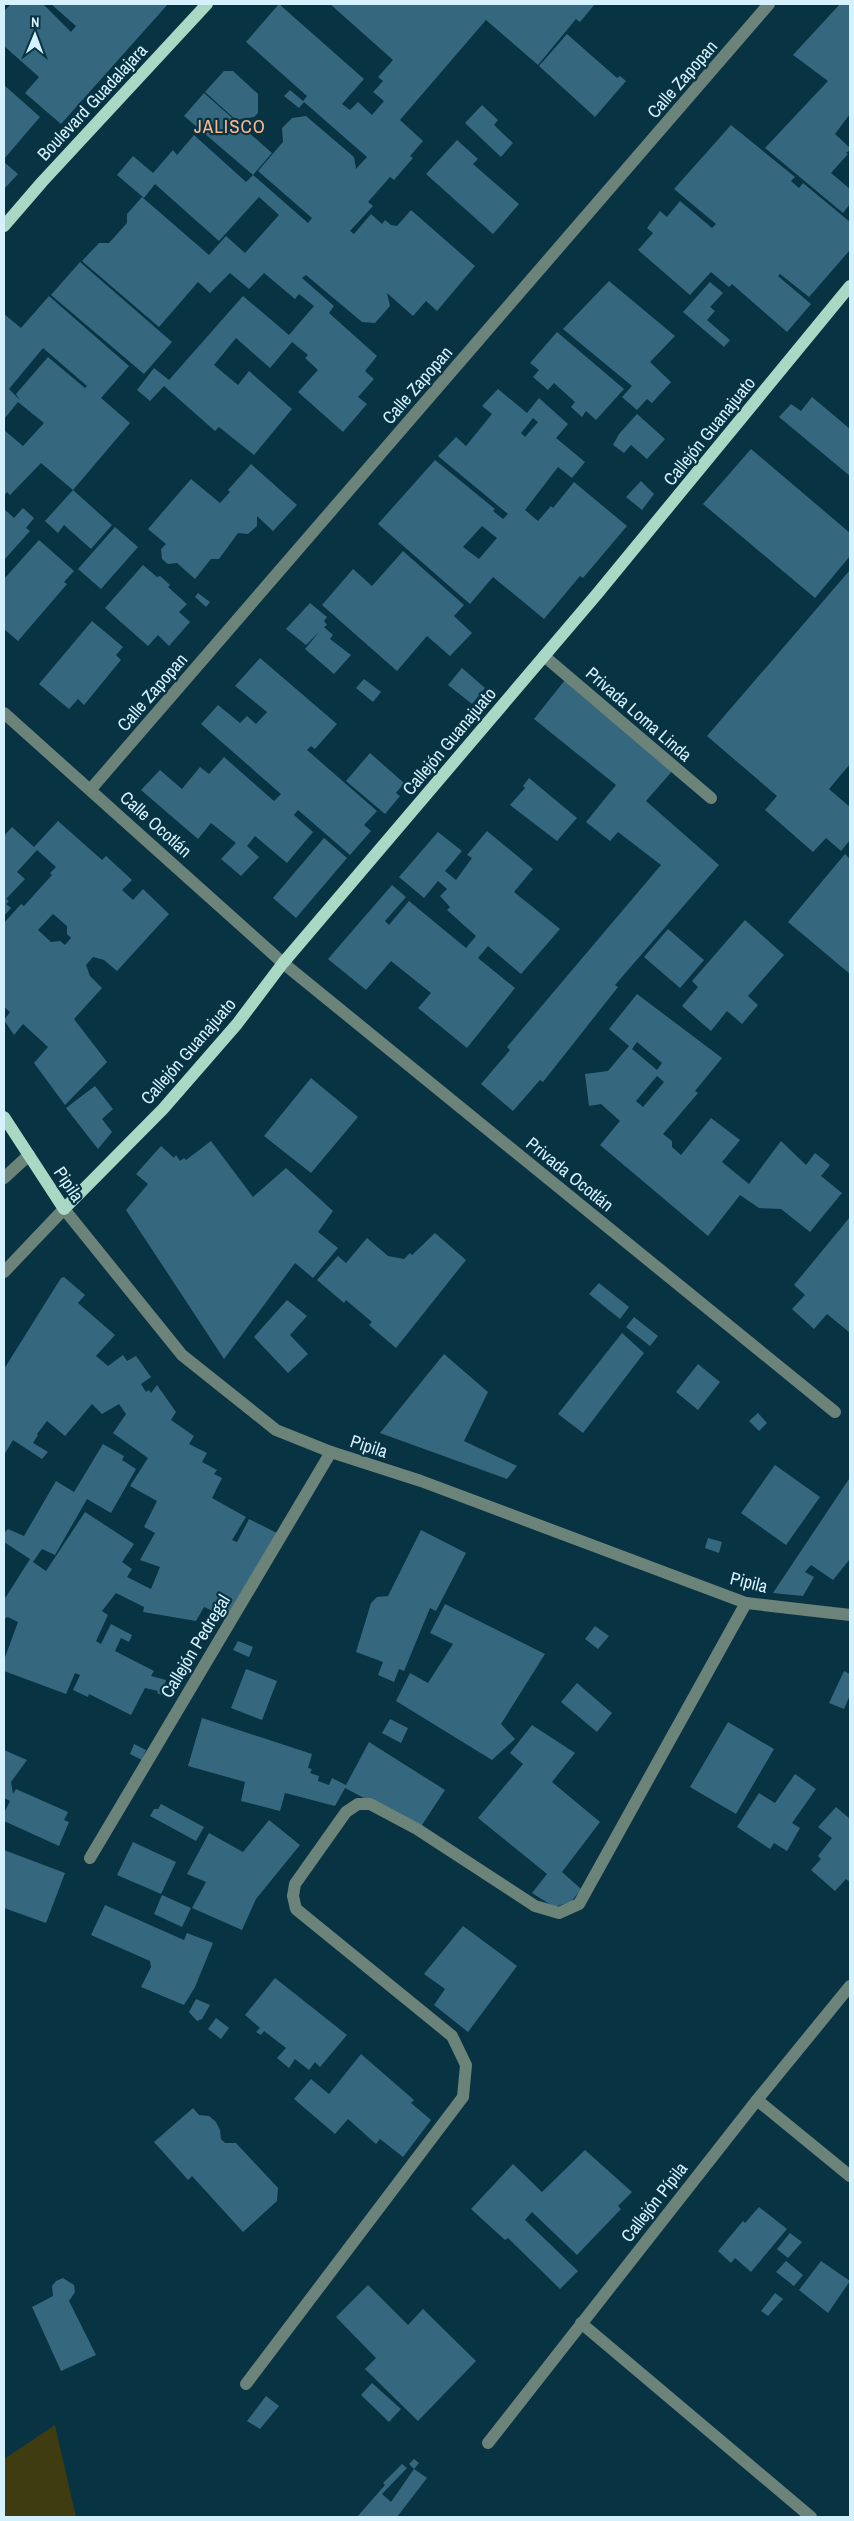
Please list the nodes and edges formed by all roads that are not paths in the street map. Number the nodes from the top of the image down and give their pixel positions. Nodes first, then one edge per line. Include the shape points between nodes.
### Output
1 (207, 4) edge
2 (769, 4) edge
3 (4, 226) edge
4 (850, 286) edge
5 (544, 656) junction
6 (4, 713) edge
7 (91, 789) junction
8 (710, 798) dead end
9 (283, 963) junction
10 (4, 1117) edge
11 (29, 1155) junction
12 (4, 1178) edge
13 (64, 1209) junction
14 (4, 1272) edge
15 (835, 1412) dead end
16 (331, 1452) junction
17 (746, 1602) junction
18 (850, 1615) edge
19 (90, 1858) dead end
20 (850, 1986) edge
21 (757, 2100) junction
22 (850, 2176) edge
23 (581, 2324) junction
24 (246, 2384) dead end
25 (488, 2443) dead end
26 (811, 2517) edge

1 - 3 main road, Boulevard Guadalajara via 48,174
2 - 7 street, Calle Zapopan
4 - 5 main road, Callejón Guanajuato
5 - 8 street, Privada Loma Linda
5 - 9 main road, Callejón Guanajuato
6 - 7 street, Calle Ocotlán
7 - 9 street, Calle Ocotlán
9 - 13 main road, Callejón Guanajuato via 237,1024 163,1109
9 - 15 street, Privada Ocotlán
10 - 11 main road, Pipila
11 - 12 street
11 - 13 main road, Pipila
13 - 14 street
13 - 16 street, Pipila via 182,1354 276,1430
16 - 17 street, Pipila via 421,1481
16 - 19 street, Callejón Pedregal
17 - 18 street, Pipila
17 - 24 street via 579,1904 559,1913 535,1906 417,1829 370,1804 358,1804 346,1812 294,1884 296,1909 452,2036 466,2066 463,2097
20 - 21 street, Callejón Pípila
21 - 22 street
21 - 23 street, Callejón Pípila
23 - 25 street, Callejón Pípila
23 - 26 street

